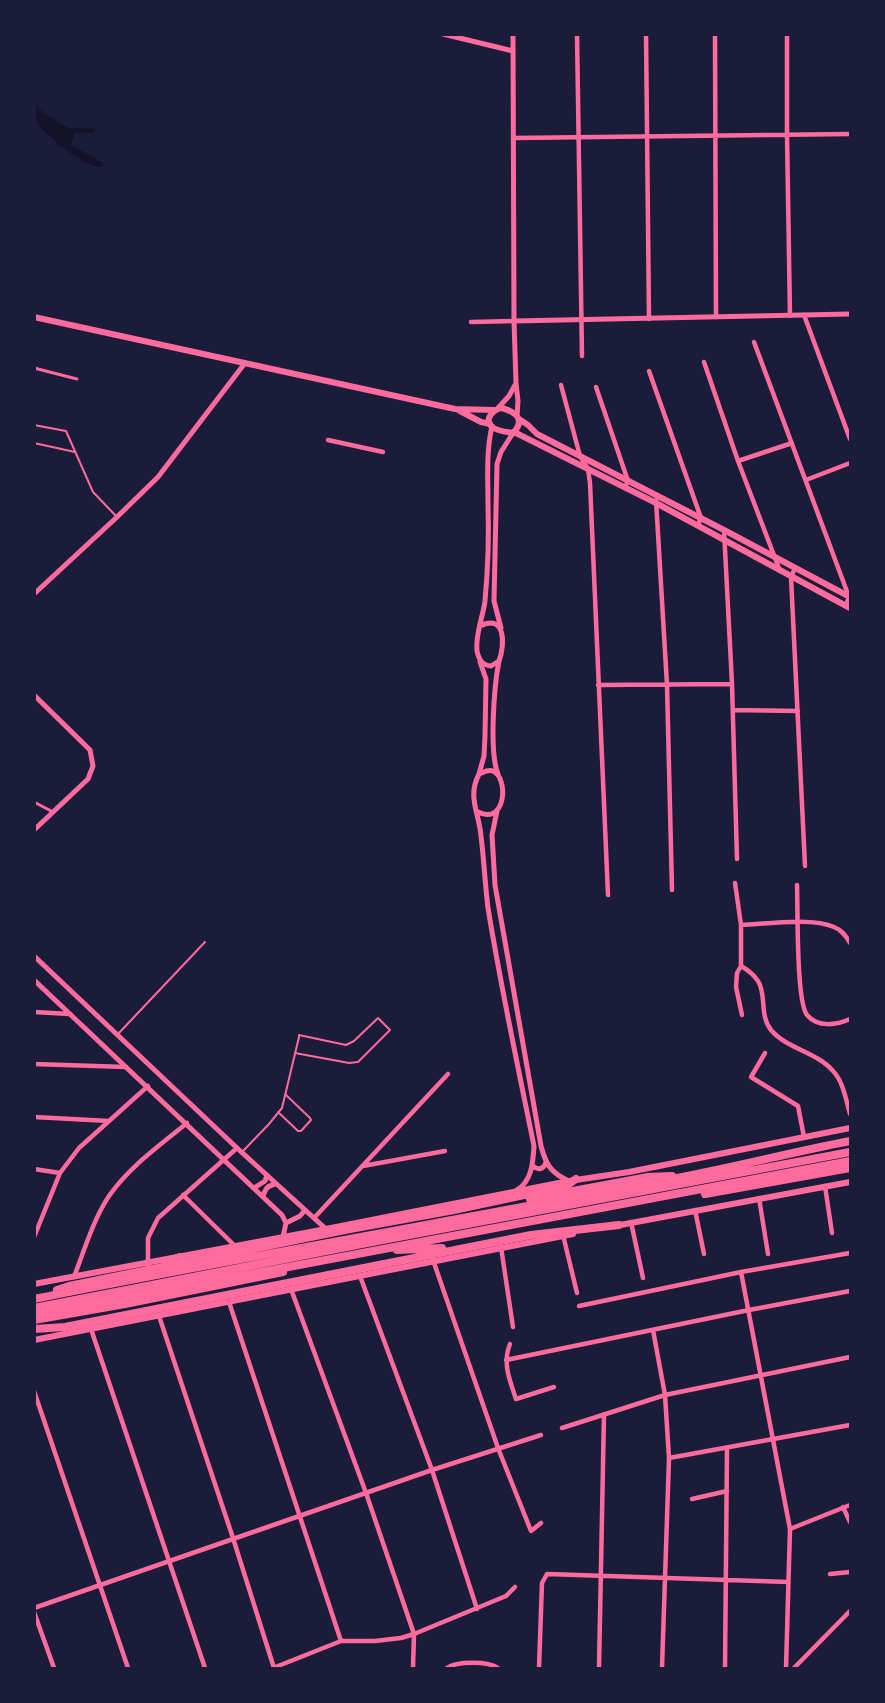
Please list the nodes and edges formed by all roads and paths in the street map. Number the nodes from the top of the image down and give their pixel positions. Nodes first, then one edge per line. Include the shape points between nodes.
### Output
1 (443, 34) edge
2 (513, 34) edge
3 (577, 34) edge
4 (646, 34) edge
5 (715, 34) edge
6 (787, 34) edge
7 (513, 51) junction
8 (850, 134) edge
9 (787, 135) junction
10 (715, 136) junction
11 (647, 137) junction
12 (513, 138) junction
13 (579, 138) junction
14 (850, 314) edge
15 (804, 315) junction
16 (790, 316) junction
17 (716, 317) junction
18 (582, 318) junction
19 (34, 319) edge
20 (649, 319) junction
21 (514, 321) junction
22 (471, 322) dead end
23 (754, 342) dead end
24 (582, 356) dead end
25 (704, 362) dead end
26 (245, 363) junction
27 (34, 368) edge
28 (649, 371) dead end
29 (77, 379) dead end
30 (516, 383) junction
31 (561, 385) dead end
32 (596, 387) dead end
33 (455, 409) junction
34 (496, 409) junction
35 (518, 418) junction
36 (34, 425) edge
37 (491, 425) junction
38 (514, 432) junction
39 (850, 439) edge
40 (328, 440) dead end
41 (34, 443) edge
42 (792, 443) junction
43 (75, 452) junction
44 (383, 452) dead end
45 (580, 456) junction
46 (738, 461) junction
47 (850, 463) edge
48 (588, 469) junction
49 (806, 480) junction
50 (627, 484) junction
51 (656, 495) junction
52 (656, 503) junction
53 (117, 517) junction
54 (701, 518) junction
55 (698, 525) junction
56 (724, 530) junction
57 (724, 539) junction
58 (775, 558) junction
59 (795, 568) junction
60 (780, 571) junction
61 (791, 577) junction
62 (34, 594) edge
63 (850, 597) edge
64 (848, 607) edge
65 (480, 627) junction
66 (501, 629) junction
67 (480, 660) junction
68 (499, 662) junction
69 (667, 684) junction
70 (732, 684) junction
71 (598, 686) junction
72 (34, 695) edge
73 (733, 710) junction
74 (798, 711) junction
75 (479, 774) junction
76 (498, 775) junction
77 (34, 802) edge
78 (497, 811) junction
79 (53, 812) junction
80 (478, 812) junction
81 (34, 830) edge
82 (736, 860) dead end
83 (805, 866) dead end
84 (735, 883) dead end
85 (797, 885) dead end
86 (672, 890) dead end
87 (608, 895) dead end
88 (798, 922) junction
89 (741, 925) junction
90 (206, 942) dead end
91 (850, 943) edge
92 (34, 956) edge
93 (741, 966) junction
94 (34, 980) edge
95 (514, 998) junction
96 (505, 999) junction
97 (516, 1005) junction
98 (507, 1007) junction
99 (34, 1012) edge
100 (70, 1014) junction
101 (742, 1015) dead end
102 (850, 1018) edge
103 (118, 1034) junction
104 (295, 1053) junction
105 (765, 1053) dead end
106 (34, 1064) edge
107 (126, 1067) junction
108 (448, 1074) dead end
109 (148, 1086) junction
110 (850, 1090) edge
111 (843, 1092) junction
112 (285, 1094) junction
113 (278, 1112) junction
114 (850, 1114) edge
115 (34, 1117) edge
116 (108, 1121) junction
117 (186, 1123) junction
118 (850, 1128) edge
119 (804, 1137) junction
120 (850, 1141) edge
121 (239, 1150) junction
122 (445, 1150) dead end
123 (850, 1152) edge
124 (224, 1160) junction
125 (850, 1161) edge
126 (546, 1162) junction
127 (363, 1166) junction
128 (532, 1166) junction
129 (850, 1168) edge
130 (34, 1169) edge
131 (60, 1173) junction
132 (267, 1175) junction
133 (679, 1178) junction
134 (573, 1180) junction
135 (850, 1182) edge
136 (275, 1184) junction
137 (825, 1186) junction
138 (254, 1188) junction
139 (515, 1191) junction
140 (183, 1195) junction
141 (263, 1196) junction
142 (532, 1196) junction
143 (759, 1198) junction
144 (478, 1202) junction
145 (305, 1210) junction
146 (456, 1210) junction
147 (695, 1210) junction
148 (314, 1218) junction
149 (631, 1222) junction
150 (286, 1223) junction
151 (37, 1224) edge
152 (619, 1225) junction
153 (326, 1229) junction
154 (832, 1233) dead end
155 (563, 1235) junction
156 (34, 1237) edge
157 (283, 1237) junction
158 (547, 1238) junction
159 (235, 1246) junction
160 (501, 1247) junction
161 (392, 1251) junction
162 (850, 1253) edge
163 (704, 1254) dead end
164 (768, 1254) dead end
165 (180, 1257) junction
166 (433, 1260) junction
167 (148, 1264) junction
168 (741, 1272) junction
169 (360, 1276) junction
170 (74, 1277) junction
171 (643, 1278) dead end
172 (34, 1284) edge
173 (101, 1286) junction
174 (291, 1289) junction
175 (850, 1291) edge
176 (577, 1293) dead end
177 (34, 1298) edge
178 (229, 1302) junction
179 (579, 1306) dead end
180 (34, 1308) edge
181 (749, 1310) junction
182 (34, 1315) edge
183 (159, 1316) junction
184 (34, 1320) edge
185 (513, 1327) dead end
186 (34, 1329) edge
187 (91, 1329) junction
188 (653, 1330) junction
189 (34, 1340) edge
190 (510, 1344) dead end
191 (850, 1357) edge
192 (506, 1359) junction
193 (761, 1375) junction
194 (554, 1387) dead end
195 (34, 1391) edge
196 (665, 1395) junction
197 (604, 1414) junction
198 (850, 1425) edge
199 (562, 1428) dead end
200 (541, 1435) dead end
201 (774, 1439) junction
202 (498, 1448) junction
203 (727, 1448) junction
204 (669, 1458) junction
205 (432, 1470) junction
206 (727, 1491) junction
207 (366, 1493) junction
208 (692, 1499) dead end
209 (850, 1504) edge
210 (843, 1507) junction
211 (300, 1516) junction
212 (850, 1522) edge
213 (541, 1523) dead end
214 (790, 1529) junction
215 (233, 1538) junction
216 (168, 1561) junction
217 (850, 1572) edge
218 (830, 1574) dead end
219 (602, 1575) junction
220 (664, 1577) junction
221 (727, 1579) junction
222 (788, 1581) junction
223 (100, 1585) junction
224 (515, 1587) dead end
225 (477, 1609) junction
226 (34, 1610) edge
227 (850, 1611) edge
228 (414, 1634) junction
229 (341, 1641) junction
230 (54, 1668) edge
231 (128, 1668) edge
232 (205, 1668) edge
233 (273, 1668) edge
234 (413, 1668) edge
235 (447, 1668) edge
236 (498, 1668) edge
237 (539, 1668) edge
238 (599, 1668) edge
239 (662, 1668) edge
240 (725, 1668) edge
241 (786, 1668) edge
242 (794, 1668) edge

1 - 7 street
2 - 7 street
3 - 13 street
4 - 11 street
5 - 10 street
6 - 9 street
7 - 12 street
8 - 9 street
9 - 10 street
9 - 16 street
10 - 11 street
10 - 17 street
11 - 13 street
11 - 20 street
12 - 13 street
12 - 21 street
13 - 18 street
14 - 15 street
15 - 16 street
15 - 39 street
16 - 17 street
17 - 20 street
18 - 20 street
18 - 21 street
18 - 24 street
19 - 26 main road
21 - 22 street
21 - 30 street
23 - 42 street
25 - 46 street
26 - 33 main road
26 - 53 street via 158,477
27 - 29 street
28 - 54 street
30 - 34 street
30 - 35 street
31 - 45 street
32 - 50 street
33 - 34 main road
33 - 37 main road
34 - 35 main road via 509,410
34 - 37 main road via 490,415
35 - 38 main road
35 - 45 main road via 537,434
36 - 43 lane via 66,431
37 - 38 main road
37 - 65 street via 485,602
38 - 48 main road
38 - 66 street via 497,464 494,601
40 - 44 street
41 - 43 lane
42 - 46 street
42 - 49 street
43 - 53 lane via 93,492
45 - 48 street
45 - 50 main road
46 - 58 street
47 - 49 street
48 - 50 main road
48 - 71 street
49 - 63 street
50 - 51 main road
50 - 52 main road
51 - 52 street
51 - 54 main road
52 - 55 main road
52 - 69 street
53 - 62 street
54 - 55 street
54 - 56 main road
55 - 57 main road
56 - 57 street
56 - 58 main road
57 - 60 main road
57 - 70 street
58 - 59 main road
58 - 60 street
59 - 61 street
59 - 63 main road
60 - 61 main road
61 - 64 main road
61 - 74 street
63 - 64 street
65 - 66 street via 491,623
65 - 67 street
66 - 68 street
67 - 68 street via 491,666
67 - 75 street via 486,679 485,746
68 - 76 street via 493,756
69 - 70 street
69 - 71 street
69 - 86 street
70 - 73 street
71 - 87 street
72 - 79 street via 90,750 93,766 88,779
73 - 74 street
73 - 82 street
74 - 83 street
75 - 76 street via 489,771
75 - 80 street via 473,792
76 - 78 street via 502,794
77 - 79 street
78 - 80 street via 486,815
78 - 95 street via 492,834 493,870
79 - 81 street
80 - 96 street via 488,907
84 - 89 street
85 - 88 street
88 - 89 street
88 - 91 street via 834,926
88 - 102 street via 803,1007 817,1023 828,1025
89 - 93 street
90 - 103 lane
92 - 103 street
93 - 101 street via 736,987
93 - 111 street via 762,988 770,1029 833,1071
94 - 100 street
95 - 96 street
95 - 97 street
96 - 98 street
97 - 98 street
97 - 126 street
98 - 128 street via 534,1146
99 - 100 street
100 - 107 street
103 - 121 street
104 - 104 lane via 300,1035 346,1045 378,1018 390,1029 358,1062
104 - 112 lane
105 - 119 street via 751,1077 798,1106
106 - 107 street
107 - 109 street
108 - 127 street
109 - 116 street
109 - 117 street
110 - 111 street
111 - 114 street
112 - 113 lane
112 - 113 lane via 311,1120 300,1132
113 - 121 lane
115 - 116 street
116 - 131 street
117 - 124 street
117 - 170 street via 131,1170 108,1197
118 - 119 main road
119 - 134 main road
120 - 133 highway
121 - 124 street
121 - 132 street
122 - 127 street
123 - 180 highway
124 - 138 street
124 - 140 street
125 - 182 highway
126 - 128 street via 541,1169
126 - 134 street via 559,1176
127 - 148 street
128 - 139 street via 524,1186
129 - 161 highway
130 - 131 street
131 - 151 street
132 - 136 street
132 - 138 street
133 - 142 highway via 661,1175
133 - 173 highway
134 - 139 main road
134 - 142 highway via 566,1186
135 - 137 main road
136 - 141 street via 269,1185
136 - 145 street
137 - 143 main road
137 - 154 street
138 - 141 street
139 - 144 main road
140 - 159 street
140 - 167 street via 158,1218 148,1238
141 - 150 street
142 - 144 highway
142 - 146 highway via 470,1211
143 - 147 main road
143 - 164 street
144 - 146 highway
144 - 153 main road
145 - 148 street
145 - 150 street
146 - 177 highway via 154,1268 69,1286
147 - 149 main road
147 - 163 street
148 - 153 street
149 - 152 main road
149 - 171 street
150 - 157 street
151 - 156 street
152 - 155 main road
152 - 186 highway via 531,1235 65,1327
153 - 157 main road
155 - 158 main road
155 - 176 street
157 - 159 main road
158 - 160 main road
158 - 161 highway
159 - 165 main road
160 - 166 main road
160 - 185 street
161 - 184 highway
162 - 168 street
165 - 167 main road
165 - 173 highway
166 - 169 main road
166 - 202 street
167 - 170 main road
168 - 179 street
168 - 181 street
169 - 174 main road
169 - 205 street
170 - 172 main road
173 - 177 highway
174 - 178 main road
174 - 207 street
175 - 181 street
178 - 183 main road
178 - 211 street
181 - 188 street
181 - 193 street
183 - 187 main road
183 - 215 street
187 - 189 main road
187 - 216 street
188 - 192 street
188 - 196 street
190 - 192 street
191 - 193 street
192 - 194 street via 516,1399
193 - 196 street
193 - 201 street
195 - 223 street
196 - 197 street
196 - 204 street
197 - 199 street
197 - 219 street
198 - 201 street
200 - 202 street
201 - 203 street
201 - 214 street
202 - 205 street
202 - 213 street via 531,1531
203 - 204 street
203 - 206 street
204 - 220 street
205 - 207 street
205 - 225 street
206 - 208 street
206 - 221 street
207 - 211 street
207 - 228 street
209 - 210 street
210 - 212 street
210 - 214 street
211 - 215 street
211 - 229 street
214 - 222 street
215 - 216 street
215 - 233 street
216 - 223 street
216 - 232 street
217 - 218 street
219 - 220 street
219 - 237 street via 547,1574 542,1583
219 - 238 street
220 - 221 street
220 - 239 street
221 - 222 street
221 - 240 street
222 - 241 street
223 - 226 street
223 - 231 street
224 - 225 street via 506,1596
225 - 228 street
226 - 230 street
227 - 242 street
228 - 229 street via 375,1641
228 - 234 street
229 - 233 street
235 - 236 street via 454,1664 491,1664

